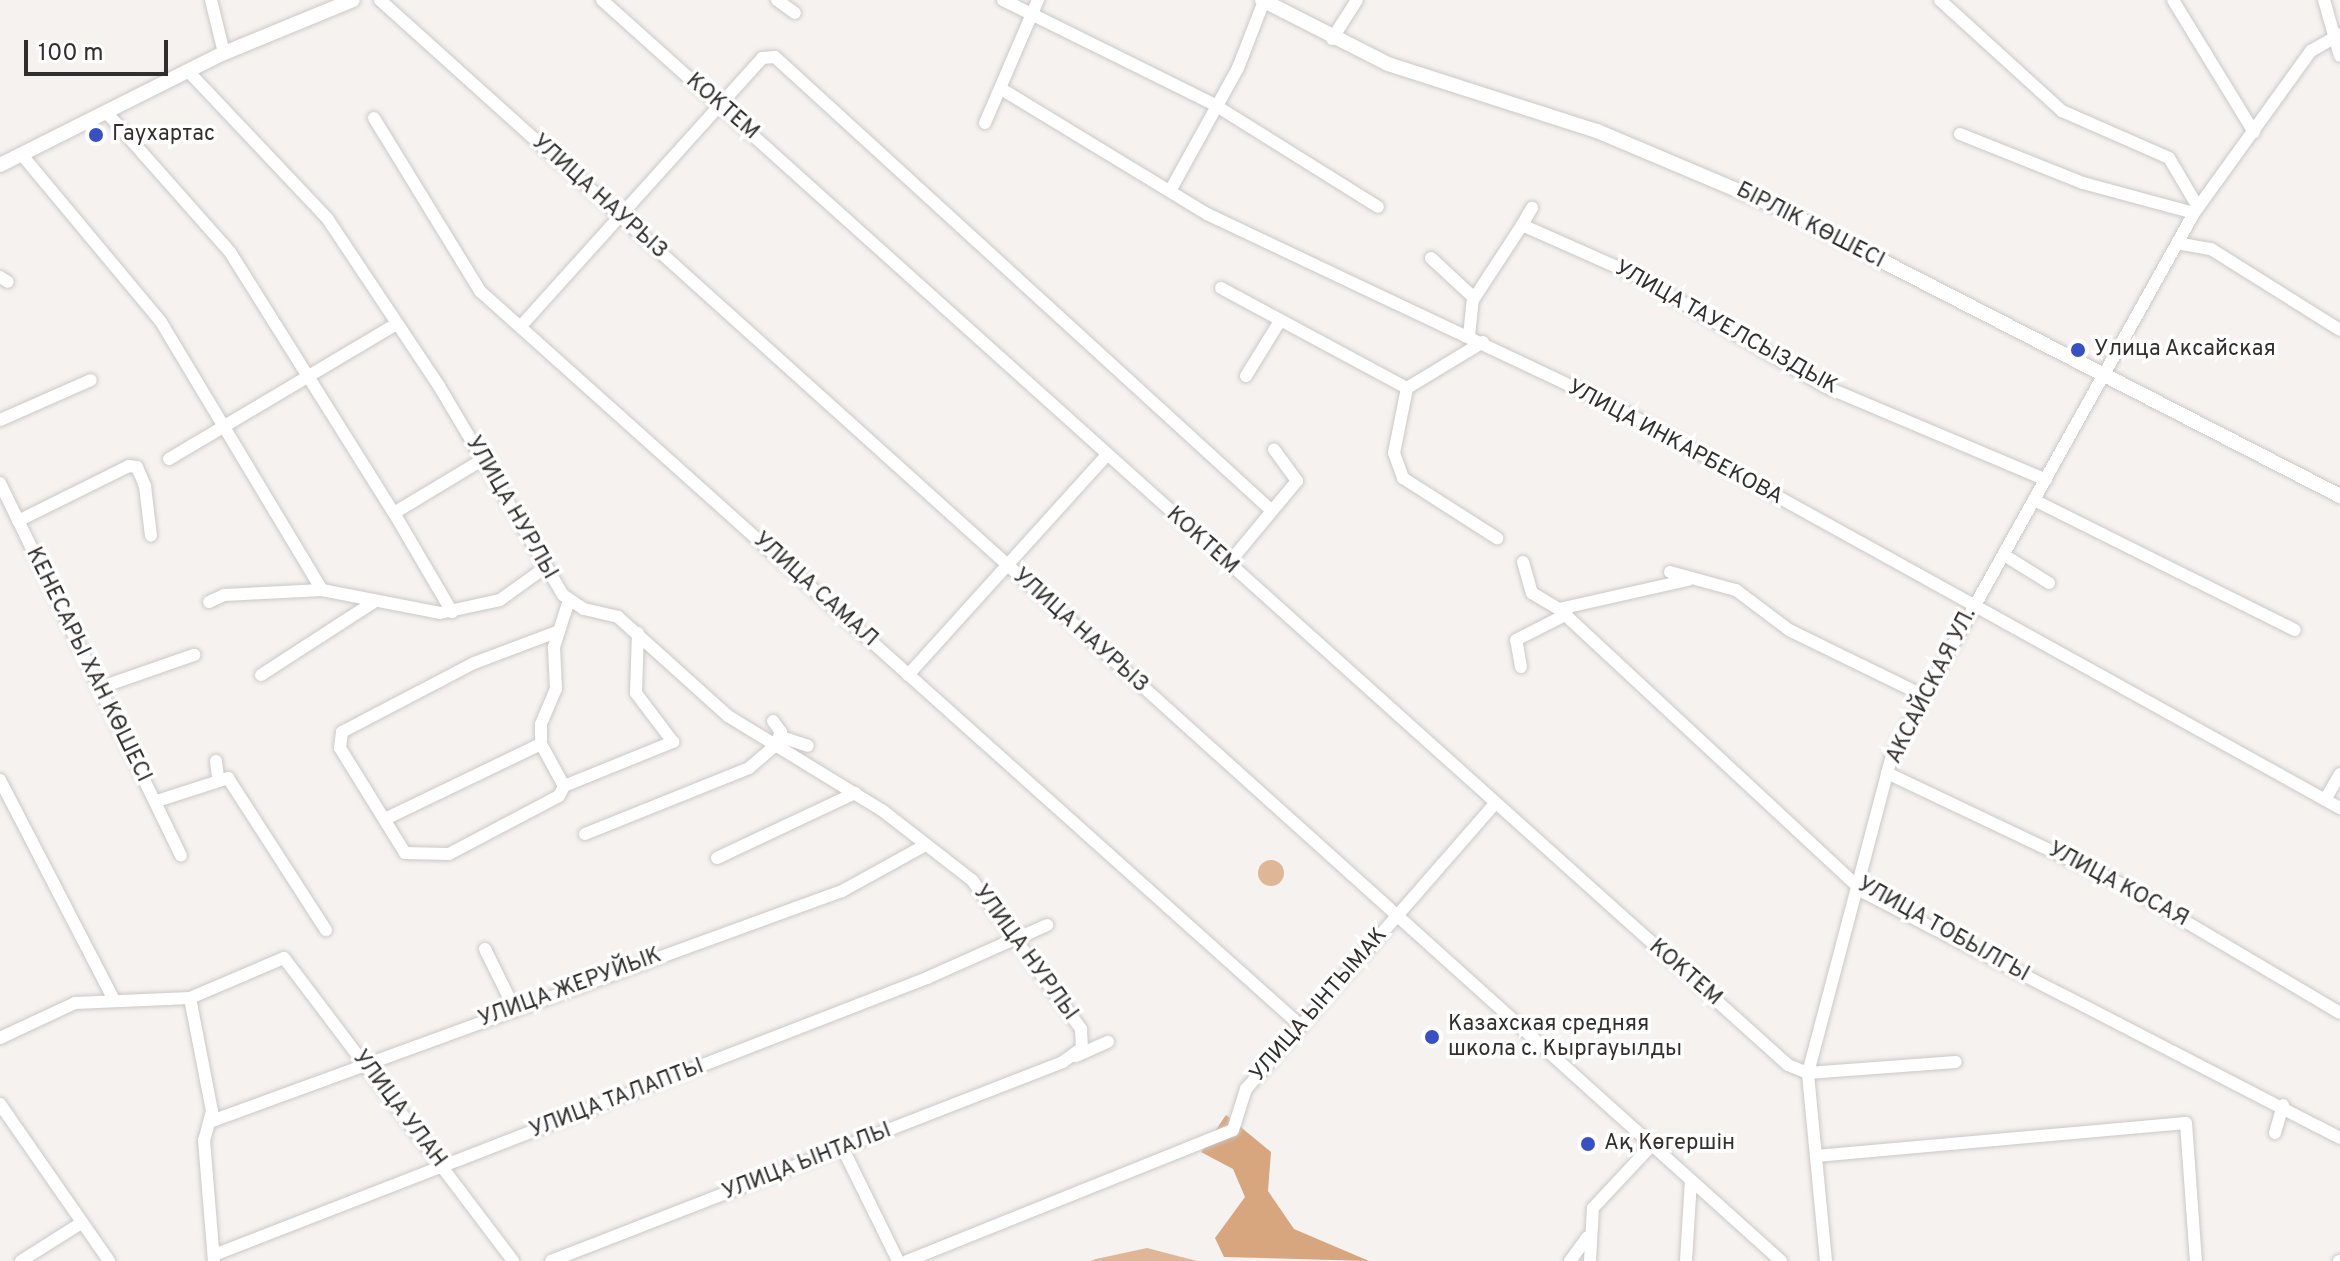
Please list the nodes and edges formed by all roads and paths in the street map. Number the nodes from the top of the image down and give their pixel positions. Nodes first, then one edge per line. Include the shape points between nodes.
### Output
1 (211, 0) edge
2 (353, 0) edge
3 (380, 0) edge
4 (602, 0) edge
5 (777, 0) edge
6 (1003, 0) edge
7 (1357, 0) edge
8 (1940, 0) edge
9 (2173, 0) edge
10 (2324, 0) edge
11 (1270, 3) edge
12 (1036, 5) edge
13 (322, 7) edge
14 (795, 13) dead end
15 (2336, 36) edge
16 (1332, 39) junction
17 (224, 53) junction
18 (2340, 56) edge
19 (188, 71) junction
20 (1003, 90) junction
21 (1215, 105) junction
22 (722, 108) junction
23 (107, 113) junction
24 (374, 118) dead end
25 (985, 123) dead end
26 (2254, 132) junction
27 (1960, 134) dead end
28 (22, 155) junction
29 (0, 165) edge
30 (1170, 191) junction
31 (1378, 207) dead end
32 (1532, 208) dead end
33 (2196, 210) junction
34 (620, 216) junction
35 (1522, 225) junction
36 (2182, 244) junction
37 (1431, 258) dead end
38 (1221, 288) dead end
39 (1474, 298) junction
40 (1280, 321) junction
41 (395, 325) junction
42 (521, 326) junction
43 (2340, 330) edge
44 (1469, 336) junction
45 (1483, 342) junction
46 (2100, 372) junction
47 (308, 376) junction
48 (1246, 376) dead end
49 (91, 380) dead end
50 (1407, 388) junction
51 (0, 420) edge
52 (224, 425) junction
53 (1274, 449) dead end
54 (1107, 455) junction
55 (169, 459) dead end
56 (482, 460) junction
57 (2046, 480) junction
58 (0, 483) edge
59 (2340, 496) edge
60 (2036, 501) junction
61 (1272, 511) junction
62 (394, 513) junction
63 (18, 521) junction
64 (151, 536) dead end
65 (1497, 538) dead end
66 (2004, 555) junction
67 (1523, 562) dead end
68 (1228, 564) junction
69 (1006, 566) junction
70 (543, 569) junction
71 (1670, 572) dead end
72 (1695, 579) junction
73 (2049, 583) dead end
74 (322, 590) junction
75 (569, 600) junction
76 (209, 602) dead end
77 (374, 602) junction
78 (1974, 605) junction
79 (452, 612) junction
80 (1563, 612) junction
81 (316, 627) dead end
82 (2295, 630) dead end
83 (559, 631) junction
84 (638, 633) junction
85 (322, 640) junction
86 (194, 655) dead end
87 (1521, 667) dead end
88 (261, 675) dead end
89 (908, 675) junction
90 (99, 688) junction
91 (1922, 695) junction
92 (773, 721) dead end
93 (541, 744) junction
94 (775, 744) junction
95 (808, 746) dead end
96 (216, 761) dead end
97 (1887, 773) junction
98 (2340, 774) edge
99 (218, 777) junction
100 (0, 780) edge
101 (564, 786) junction
102 (855, 793) junction
103 (2325, 800) junction
104 (157, 801) junction
105 (1495, 804) junction
106 (2340, 808) edge
107 (385, 819) junction
108 (585, 834) dead end
109 (924, 846) junction
110 (1868, 848) junction
111 (181, 855) dead end
112 (717, 858) dead end
113 (1840, 869) junction
114 (1858, 888) junction
115 (1396, 917) junction
116 (1047, 925) dead end
117 (326, 930) dead end
118 (1016, 936) junction
119 (485, 949) dead end
120 (113, 998) junction
121 (190, 998) junction
122 (514, 1008) junction
123 (2340, 1013) edge
124 (1301, 1026) junction
125 (2, 1033) edge
126 (1108, 1042) dead end
127 (1068, 1060) junction
128 (1956, 1062) dead end
129 (364, 1064) junction
130 (1808, 1073) junction
131 (0, 1104) edge
132 (2283, 1105) junction
133 (212, 1121) junction
134 (2275, 1133) dead end
135 (2340, 1138) edge
136 (1652, 1145) junction
137 (843, 1149) junction
138 (1816, 1156) junction
139 (444, 1167) junction
140 (1691, 1180) junction
141 (81, 1223) junction
142 (1588, 1235) junction
143 (214, 1258) edge
144 (21, 1261) edge
145 (109, 1261) edge
146 (513, 1261) edge
147 (551, 1261) edge
148 (898, 1261) edge
149 (907, 1261) edge
150 (1570, 1261) edge
151 (1590, 1261) edge
152 (1686, 1261) edge
153 (1781, 1261) edge
154 (1826, 1261) edge
155 (2196, 1261) edge

1 - 17 street
2 - 13 main road
3 - 34 street, УЛИЦА НАУРЫЗ
4 - 22 street, КОКТЕМ
5 - 14 street
6 - 12 street
7 - 16 street
8 - 33 street via 2062,111 2169,158
9 - 26 street
10 - 15 street
11 - 16 main road, БІРЛІК КӨШЕСІ
11 - 21 street
12 - 20 street
12 - 21 street
13 - 17 main road
15 - 18 street
15 - 26 street, АКСАЙСКАЯ УЛ. via 2311,51
16 - 46 main road, БІРЛІК КӨШЕСІ via 1469,95 1597,131 1702,173
17 - 19 main road
19 - 23 main road
19 - 41 street, УЛИЦА НУРЛЫ via 327,218
20 - 25 street
20 - 30 street, УЛИЦА ИНКАРБЕКОВА
21 - 30 street
21 - 31 street
22 - 34 street
22 - 54 street, КОКТЕМ
22 - 61 street via 762,58 775,57
23 - 28 main road
23 - 47 street via 230,252
24 - 42 street, УЛИЦА САМАЛ via 472,281
26 - 33 street, АКСАЙСКАЯ УЛ.
27 - 33 street via 2083,183
28 - 29 main road
28 - 52 street via 161,322
30 - 44 street, УЛИЦА ИНКАРБЕКОВА via 1247,235
32 - 35 street
33 - 36 street, АКСАЙСКАЯ УЛ.
34 - 42 street
34 - 69 street, УЛИЦА НАУРЫЗ
35 - 39 street
35 - 57 street, УЛИЦА ТАУЕЛСЫЗДЫК via 1635,275 1824,386
36 - 43 street via 2211,249
36 - 46 street, АКСАЙСКАЯ УЛ.
37 - 39 street
38 - 40 street
39 - 44 street
40 - 48 street
40 - 50 street
41 - 47 street
41 - 56 street, УЛИЦА НУРЛЫ
42 - 89 street, УЛИЦА САМАЛ
44 - 45 street, УЛИЦА ИНКАРБЕКОВА
45 - 50 street
45 - 78 street, УЛИЦА ИНКАРБЕКОВА
46 - 57 street, АКСАЙСКАЯ УЛ.
46 - 59 main road, БІРЛІК КӨШЕСІ
47 - 52 street
47 - 62 street
49 - 51 street
50 - 65 street via 1395,468
52 - 55 street
52 - 74 street
53 - 61 street via 1297,477
54 - 68 street, КОКТЕМ
54 - 69 street
56 - 62 street
56 - 70 street, УЛИЦА НУРЛЫ
57 - 60 street, АКСАЙСКАЯ УЛ.
58 - 63 street, КЕНЕСАРЫ ХАН КӨШЕСІ
60 - 66 street, АКСАЙСКАЯ УЛ.
60 - 82 street
61 - 68 street
62 - 79 street
63 - 64 street via 129,466 137,467 145,486
63 - 90 street, КЕНЕСАРЫ ХАН КӨШЕСІ
66 - 73 street
66 - 78 street, АКСАЙСКАЯ УЛ.
67 - 80 street, УЛИЦА ТОБЫЛГЫ via 1532,593
68 - 105 street, КОКТЕМ
69 - 89 street
69 - 115 street, УЛИЦА НАУРЫЗ
70 - 75 street, УЛИЦА НУРЛЫ
70 - 79 street via 500,600
71 - 72 street
72 - 80 street
72 - 91 street via 1736,590 1789,630
74 - 76 street via 224,595
74 - 77 street
75 - 83 street
75 - 84 street, УЛИЦА НУРЛЫ via 618,617
77 - 79 street via 418,614
77 - 85 street
78 - 91 street, АКСАЙСКАЯ УЛ.
78 - 103 street, УЛИЦА ИНКАРБЕКОВА
80 - 87 street via 1516,640
80 - 113 street, УЛИЦА ТОБЫЛГЫ
81 - 85 street
83 - 93 street via 558,675
83 - 107 street via 474,663 342,732 340,748
84 - 94 street, УЛИЦА НУРЛЫ
84 - 101 street via 636,693 673,742
85 - 88 street
86 - 90 street
89 - 124 street, УЛИЦА САМАЛ
90 - 104 street, КЕНЕСАРЫ ХАН КӨШЕСІ
91 - 97 street, АКСАЙСКАЯ УЛ.
92 - 94 street
93 - 101 street
93 - 107 street
94 - 95 street
94 - 102 street, УЛИЦА НУРЛЫ
94 - 108 street via 749,768
96 - 99 street
97 - 110 street, АКСАЙСКАЯ УЛ.
97 - 123 street, УЛИЦА КОСАЯ via 2127,887
98 - 103 street
99 - 104 street, КЕНЕСАРЫ ХАН КӨШЕСІ
99 - 117 street via 228,778
100 - 120 street
101 - 107 street via 559,796 449,854 409,855
102 - 109 street, УЛИЦА НУРЛЫ
102 - 112 street
103 - 106 street, УЛИЦА ИНКАРБЕКОВА
104 - 111 street, КЕНЕСАРЫ ХАН КӨШЕСІ
105 - 115 street, УЛИЦА ЫНТЫМАК
105 - 130 street, КОКТЕМ via 1773,1052
109 - 118 street, УЛИЦА НУРЛЫ via 972,880
109 - 122 street, УЛИЦА ЖЕРУЙЫК via 842,891
110 - 113 street via 1854,868
110 - 114 street, АКСАЙСКАЯ УЛ.
113 - 114 street, УЛИЦА ТОБЫЛГЫ
114 - 130 street, АКСАЙСКАЯ УЛ.
114 - 132 street, УЛИЦА ТОБЫЛГЫ
115 - 124 street, УЛИЦА ЫНТЫМАК
115 - 136 street, УЛИЦА НАУРЫЗ
116 - 118 street, УЛИЦА ТАЛАПТЫ
118 - 127 street, УЛИЦА НУРЛЫ via 1081,1029 1082,1048
118 - 139 street, УЛИЦА ТАЛАПТЫ via 927,978
119 - 122 street
120 - 121 street via 132,1006
120 - 125 street via 52,1009
121 - 129 street, УЛИЦА УЛАН via 284,958
121 - 133 street
122 - 129 street, УЛИЦА ЖЕРУЙЫК
124 - 149 street, УЛИЦА ЫНТЫМАК via 1246,1089 1233,1130 1212,1144
126 - 127 street, УЛИЦА ЫНТАЛЫ
127 - 137 street, УЛИЦА ЫНТАЛЫ
128 - 130 street
129 - 133 street, УЛИЦА ЖЕРУЙЫК
129 - 139 street, УЛИЦА УЛАН
130 - 138 street, АКСАЙСКАЯ УЛ.
131 - 141 street
132 - 134 street
132 - 135 street, УЛИЦА ТОБЫЛГЫ
133 - 143 street via 204,1140
136 - 140 street, УЛИЦА НАУРЫЗ
136 - 142 street via 1593,1208
137 - 147 street, УЛИЦА ЫНТАЛЫ
137 - 148 street
138 - 154 street, АКСАЙСКАЯ УЛ.
138 - 155 street via 2186,1123
139 - 143 street, УЛИЦА ТАЛАПТЫ
139 - 146 street, УЛИЦА УЛАН
140 - 152 street
140 - 153 street, УЛИЦА НАУРЫЗ
141 - 144 street
141 - 145 street
142 - 150 street
142 - 151 street

